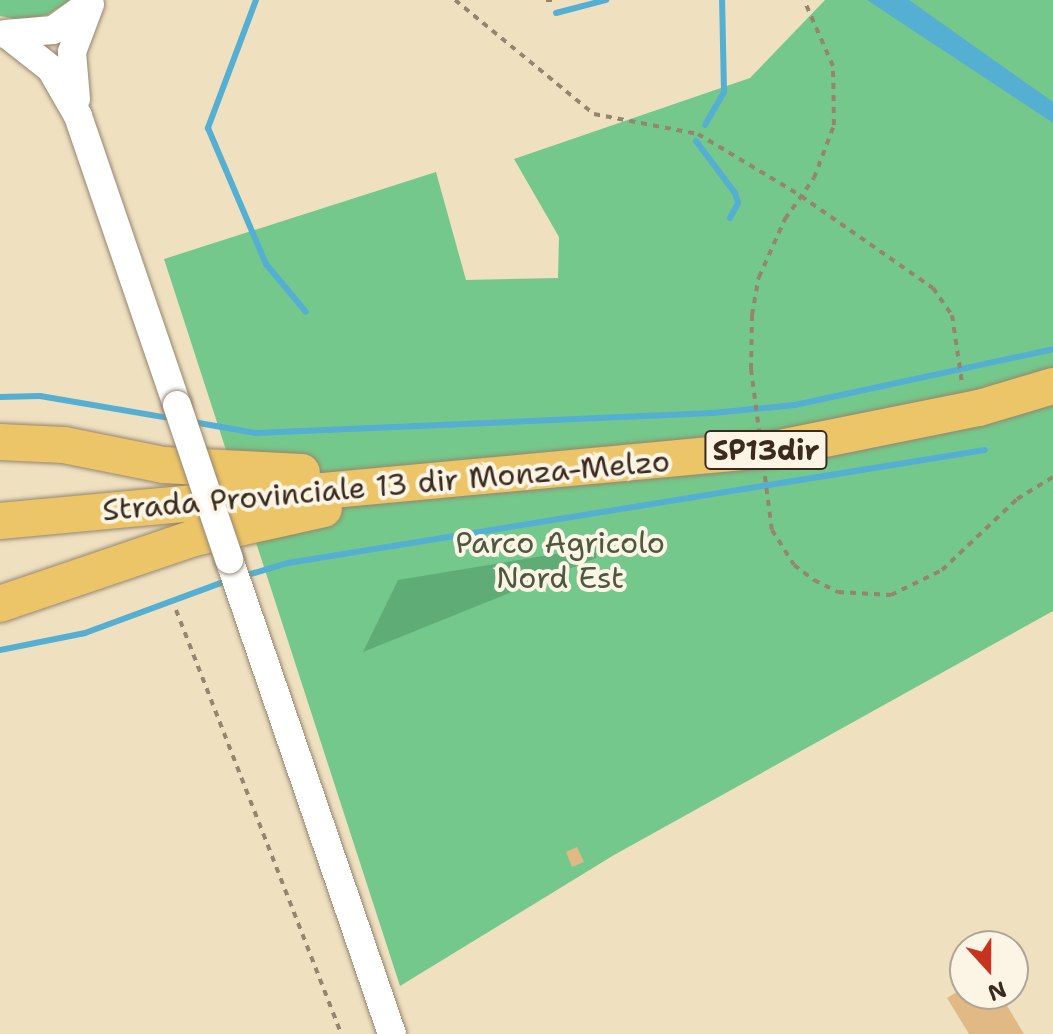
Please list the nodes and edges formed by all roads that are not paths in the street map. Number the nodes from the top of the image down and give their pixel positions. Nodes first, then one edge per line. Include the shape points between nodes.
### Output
1 (91, 2) edge
2 (4, 34) edge
3 (78, 116) junction
4 (1053, 386) edge
5 (0, 442) edge
6 (472, 475) junction
7 (0, 521) edge
8 (0, 604) edge
9 (392, 1034) edge

1 - 2 street via 53,30
1 - 3 street via 71,57
2 - 3 street via 54,73
3 - 9 street, bridge
4 - 6 main road, Strada Provinciale 13 dir Monza-Melzo / SP13dir via 979,408 775,449
5 - 6 main road, SP13dir via 64,445 163,465 232,470
6 - 7 main road, Strada Provinciale 13 dir Monza-Melzo / SP13dir
6 - 8 main road, SP13dir via 194,538

